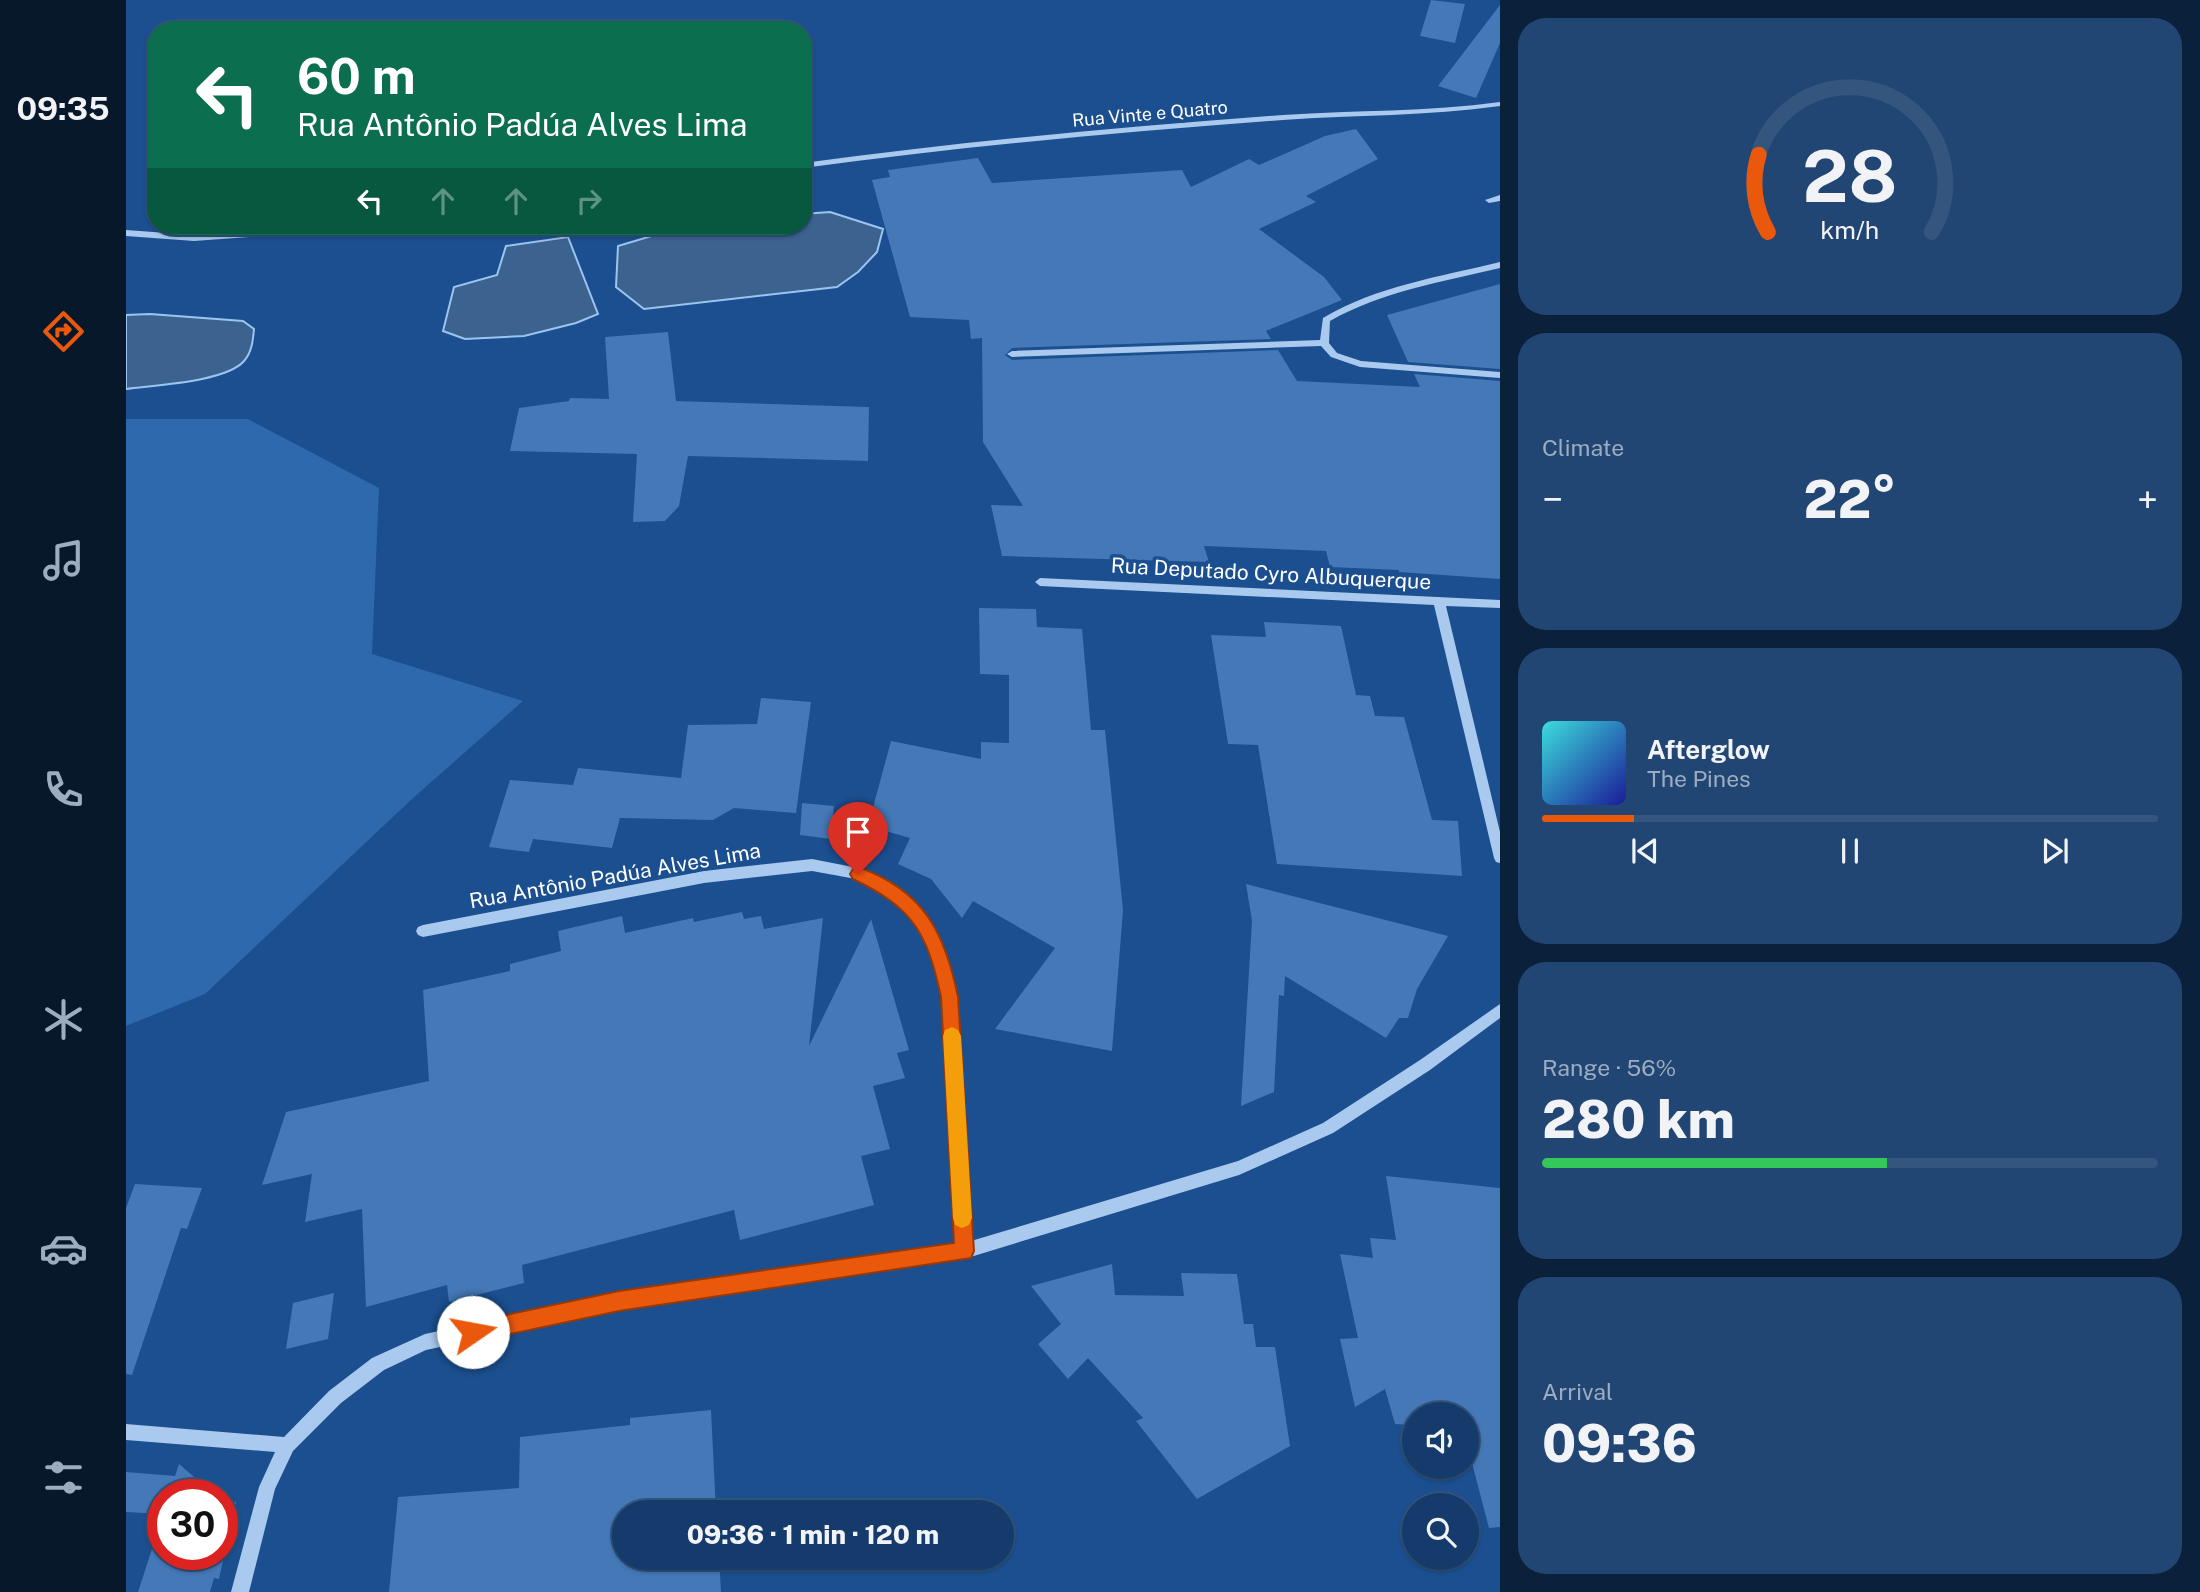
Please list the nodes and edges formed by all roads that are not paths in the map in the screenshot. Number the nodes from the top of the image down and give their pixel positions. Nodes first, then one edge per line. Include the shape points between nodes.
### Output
1 (1500, 104) edge
2 (812, 165) edge
3 (1500, 198) edge
4 (1489, 200) dead end
5 (126, 233) edge
6 (147, 235) edge
7 (153, 235) edge
8 (236, 235) edge
9 (1500, 265) edge
10 (1324, 343) junction
11 (1012, 354) dead end
12 (1500, 374) edge
13 (1040, 582) dead end
14 (1439, 601) junction
15 (1500, 604) edge
16 (1500, 858) edge
17 (424, 930) dead end
18 (1500, 1010) edge
19 (964, 1251) junction
20 (126, 1432) edge
21 (286, 1445) junction
22 (240, 1592) edge

1 - 2 street, Rua Vinte e Quatro via 1021,140
3 - 4 street
5 - 6 street
7 - 8 street
9 - 10 street via 1345,307 1326,320
10 - 11 street
10 - 12 street via 1334,355 1360,364
13 - 14 street, Rua Deputado Cyro Albuquerque
14 - 15 street, Rua Deputado Cyro Albuquerque
14 - 16 street
17 - 19 street, Rua Antônio Padúa Alves Lima via 704,877 812,865 858,874 892,890 919,916 941,957 950,997
18 - 19 street via 1425,1065 1317,1133 1239,1168
19 - 21 street via 619,1301 425,1342 378,1364 335,1397
20 - 21 street
21 - 22 street via 267,1487

